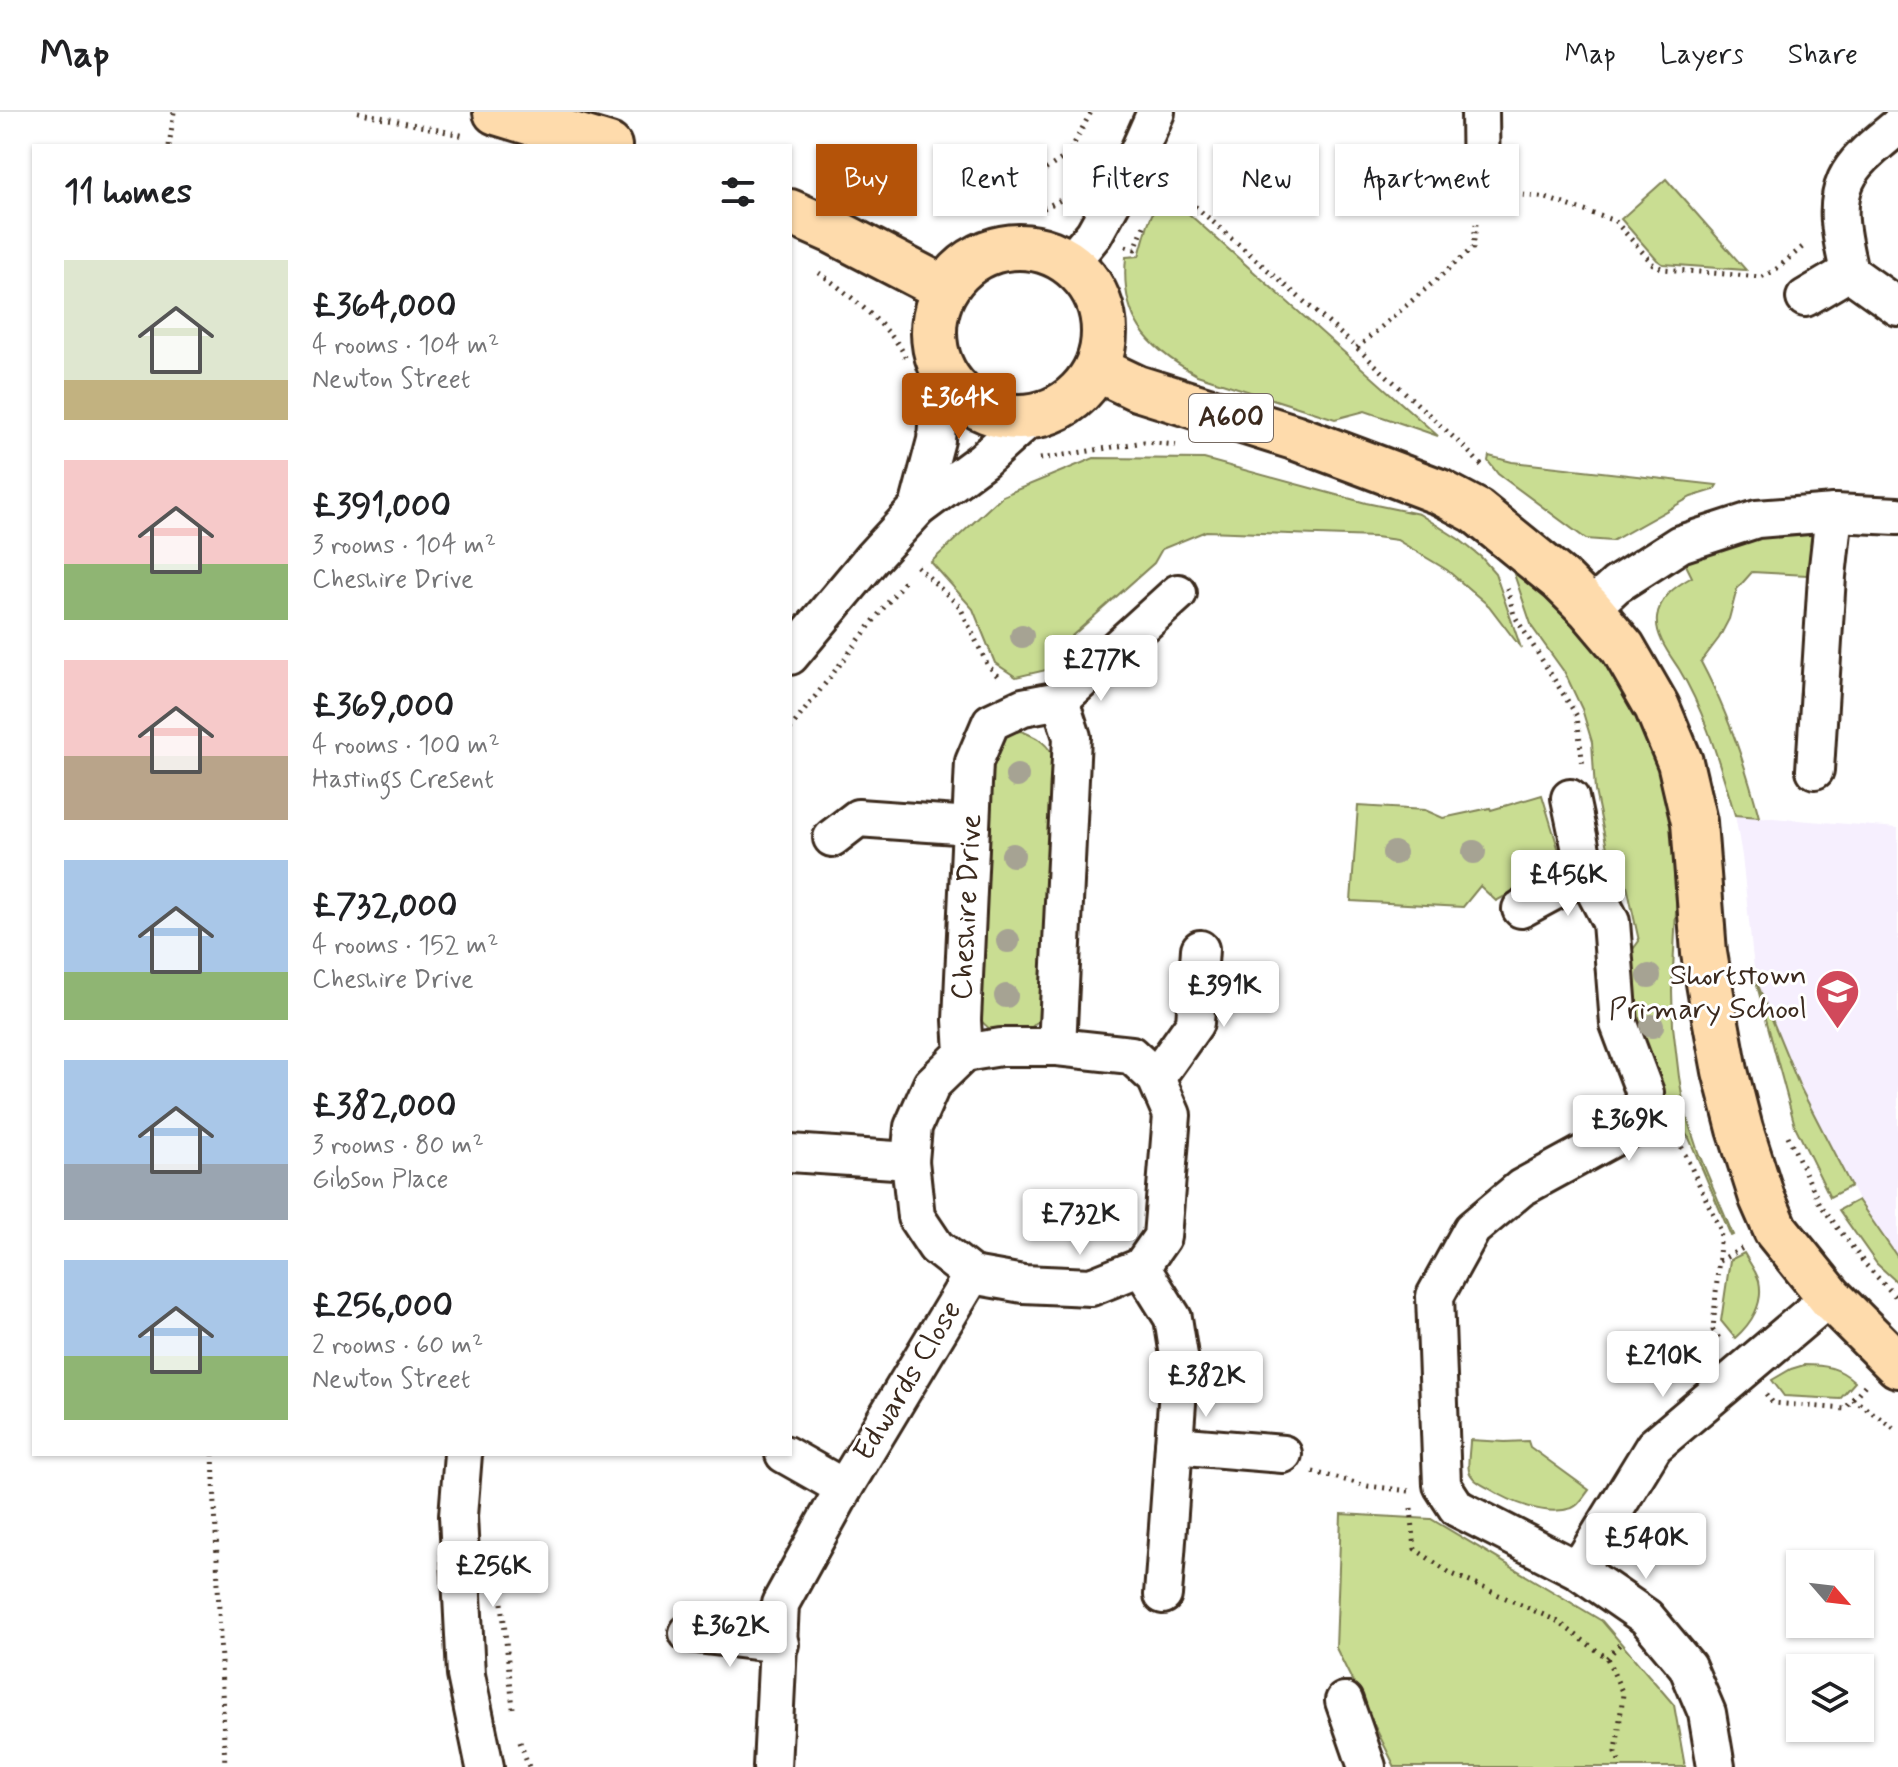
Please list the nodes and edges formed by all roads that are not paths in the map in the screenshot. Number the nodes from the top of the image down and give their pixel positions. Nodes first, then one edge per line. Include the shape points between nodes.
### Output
1 (1156, 112) edge
2 (1480, 112) edge
3 (483, 124) edge
4 (1898, 126) edge
5 (598, 144) edge
6 (1480, 144) edge
7 (792, 213) edge
8 (1082, 249) junction
9 (1849, 272) junction
10 (945, 289) junction
11 (1805, 298) dead end
12 (1898, 307) edge
13 (924, 366) junction
14 (1097, 369) junction
15 (1032, 416) junction
16 (918, 508) junction
17 (1834, 513) junction
18 (1898, 516) edge
19 (1178, 593) dead end
20 (1590, 609) junction
21 (792, 654) edge
22 (1060, 700) junction
23 (1815, 770) dead end
24 (1570, 798) road end
25 (971, 826) junction
26 (832, 838) dead end
27 (1586, 874) junction
28 (1521, 909) dead end
29 (1200, 949) dead end
30 (1057, 1047) junction
31 (964, 1053) junction
32 (1156, 1078) junction
33 (792, 1153) edge
34 (910, 1161) junction
35 (1141, 1267) junction
36 (972, 1275) junction
37 (1830, 1297) junction
38 (1898, 1365) edge
39 (1174, 1445) junction
40 (1283, 1454) road end
41 (463, 1456) edge
42 (788, 1456) edge
43 (844, 1488) junction
44 (1578, 1570) junction
45 (1163, 1595) dead end
46 (688, 1633) dead end
47 (780, 1644) junction
48 (1344, 1701) dead end
49 (485, 1767) edge
50 (772, 1767) edge
51 (1367, 1767) edge
52 (1716, 1767) edge

1 - 8 street via 1133,164
2 - 6 street
3 - 5 main road
4 - 9 street via 1847,178 1840,216
7 - 10 main road
8 - 10 main road via 1017,246 988,252 963,266
8 - 14 main road via 1087,279 1105,323
9 - 11 street
9 - 12 street
10 - 13 main road
13 - 15 main road via 979,407 999,415
13 - 16 street via 936,440
14 - 15 main road via 1067,403
14 - 20 main road, A600 via 1137,388 1294,437 1440,492 1476,511
15 - 16 street
16 - 21 street
17 - 18 street
17 - 20 street via 1757,519 1680,544 1616,585
17 - 23 street
19 - 22 street
20 - 37 main road, A600 via 1623,648 1657,707 1680,762 1694,822 1711,998 1740,1129 1776,1230
22 - 25 street, Cheshire Drive via 1023,707 991,722 974,762
22 - 30 street via 1072,737
24 - 27 street
25 - 26 street via 858,818
25 - 31 street, Cheshire Drive
27 - 28 street
27 - 44 street via 1611,922 1619,1024 1645,1093 1631,1128 1521,1188 1472,1229 1435,1296 1426,1488
29 - 32 street via 1195,1023
30 - 31 street
30 - 32 street via 1131,1055
31 - 34 street via 932,1084 913,1127
32 - 35 street via 1172,1115 1165,1207 1162,1237
33 - 34 street
34 - 36 street via 916,1217 936,1247
35 - 36 street via 1091,1287
35 - 39 street via 1173,1318 1180,1362
36 - 43 street, Edwards Close
37 - 38 main road, A600
37 - 44 street via 1654,1446
39 - 40 street
39 - 45 street
41 - 49 street via 458,1516 466,1675
42 - 43 street, Edwards Close
43 - 47 street, Edwards Close via 780,1604
44 - 52 street via 1646,1617 1687,1666 1707,1713
46 - 47 street
47 - 50 street, Edwards Close
48 - 51 street

